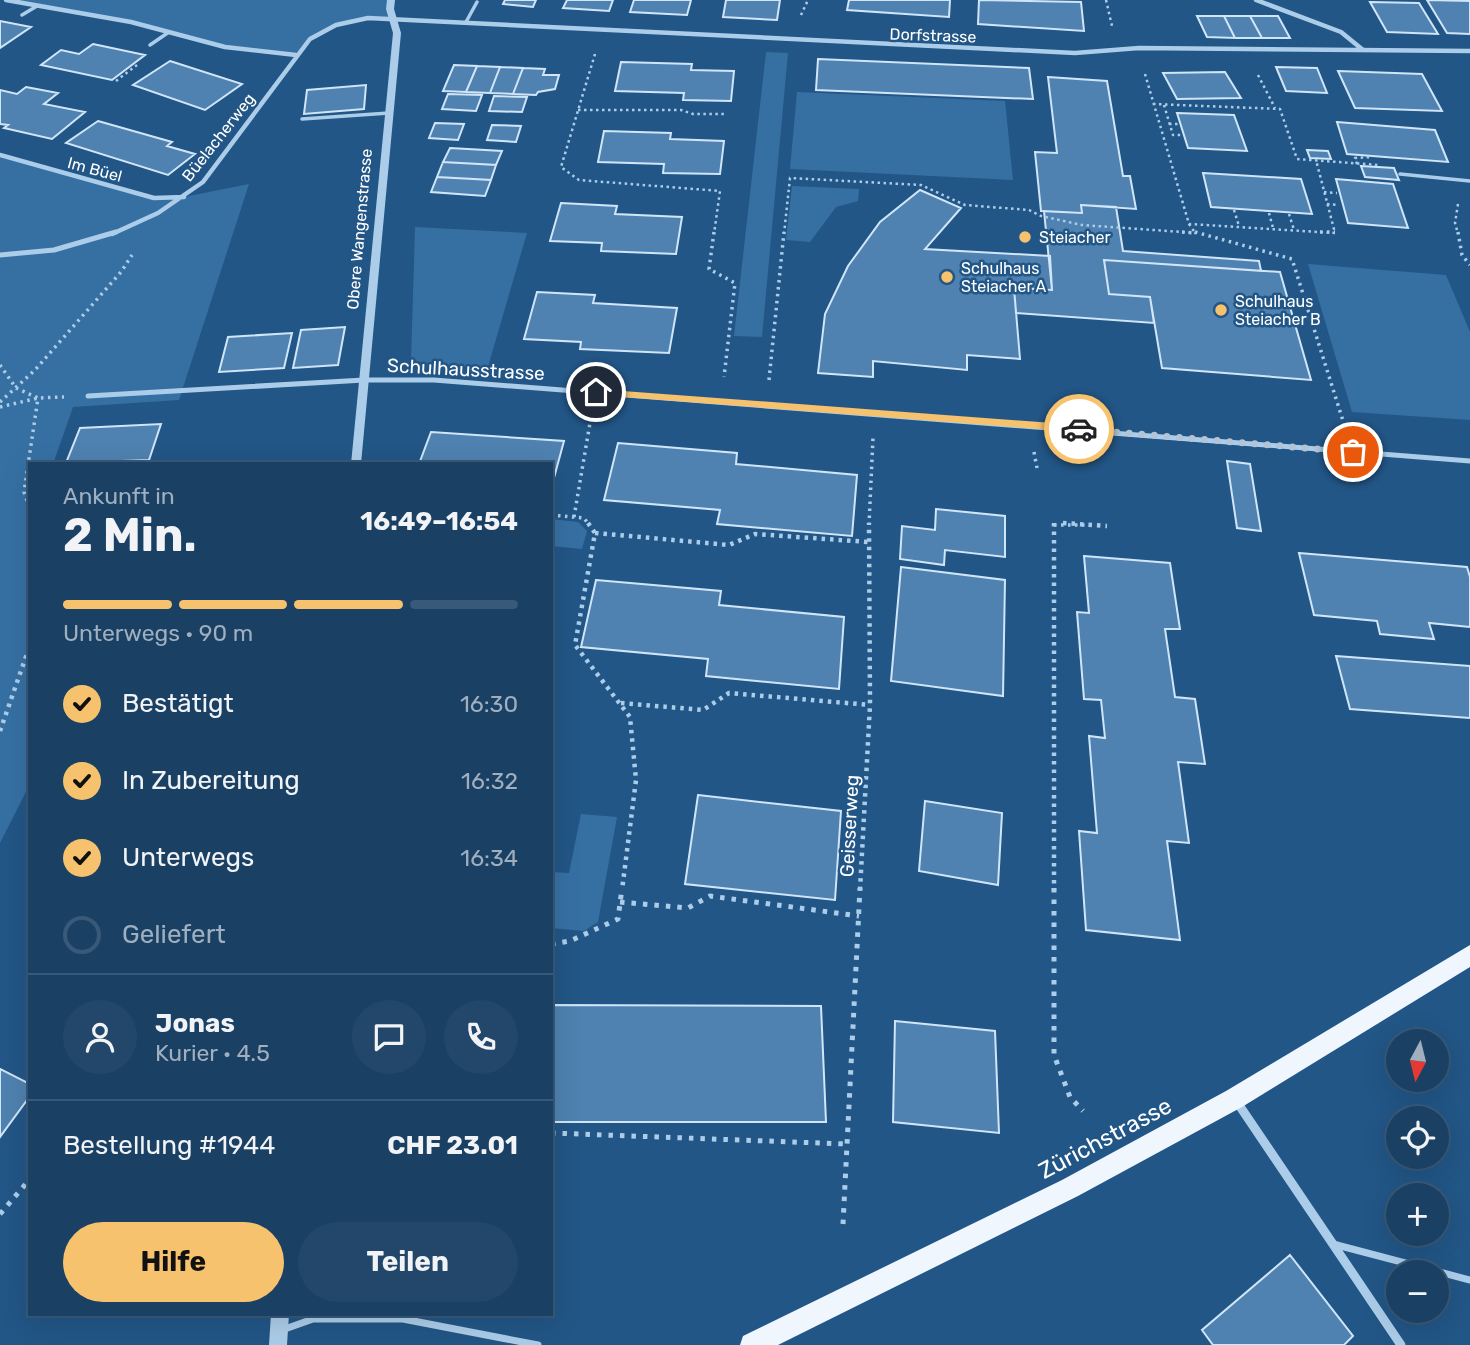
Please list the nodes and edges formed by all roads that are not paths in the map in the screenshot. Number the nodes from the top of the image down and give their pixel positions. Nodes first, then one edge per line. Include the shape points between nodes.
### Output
1 (6, 0) edge
2 (391, 0) edge
3 (1256, 0) edge
4 (477, 2) dead end
5 (37, 6) junction
6 (22, 15) dead end
7 (394, 19) junction
8 (466, 22) junction
9 (169, 32) junction
10 (150, 45) dead end
11 (1364, 51) junction
12 (1470, 51) edge
13 (296, 55) junction
14 (389, 113) junction
15 (302, 119) dead end
16 (0, 155) edge
17 (1400, 174) dead end
18 (1470, 181) edge
19 (184, 197) junction
20 (0, 255) edge
21 (364, 380) junction
22 (88, 396) road end
23 (1470, 461) edge
24 (356, 462) edge
25 (1470, 955) edge
26 (1234, 1099) junction
27 (1333, 1244) junction
28 (1470, 1280) edge
29 (279, 1330) edge
30 (538, 1345) edge
31 (752, 1345) edge
32 (1401, 1345) edge

1 - 5 street
2 - 7 street, Obere Wangenstrasse
3 - 11 street via 1341,32
4 - 8 lane
5 - 6 lane
5 - 9 street
7 - 8 street, Dorfstrasse
7 - 13 street, Büelacherweg via 368,18 336,25 310,38
7 - 14 street, Obere Wangenstrasse via 397,33
8 - 11 street, Dorfstrasse via 1076,53 1139,48
9 - 10 lane
9 - 13 street via 225,47
11 - 12 street, Dorfstrasse
13 - 19 street, Büelacherweg via 202,181
14 - 15 lane
14 - 21 street, Obere Wangenstrasse
16 - 19 street, Im Büel via 153,198
17 - 18 lane
19 - 20 street, Büelacherweg via 103,236 55,250
21 - 22 street, Schulhausstrasse
21 - 23 street, Schulhausstrasse via 434,380
21 - 24 street, Obere Wangenstrasse
25 - 26 main road, Zürichstrasse
26 - 27 street
26 - 31 main road, Zürichstrasse via 1070,1188
27 - 28 lane
27 - 32 street
29 - 30 lane via 313,1319 403,1320

